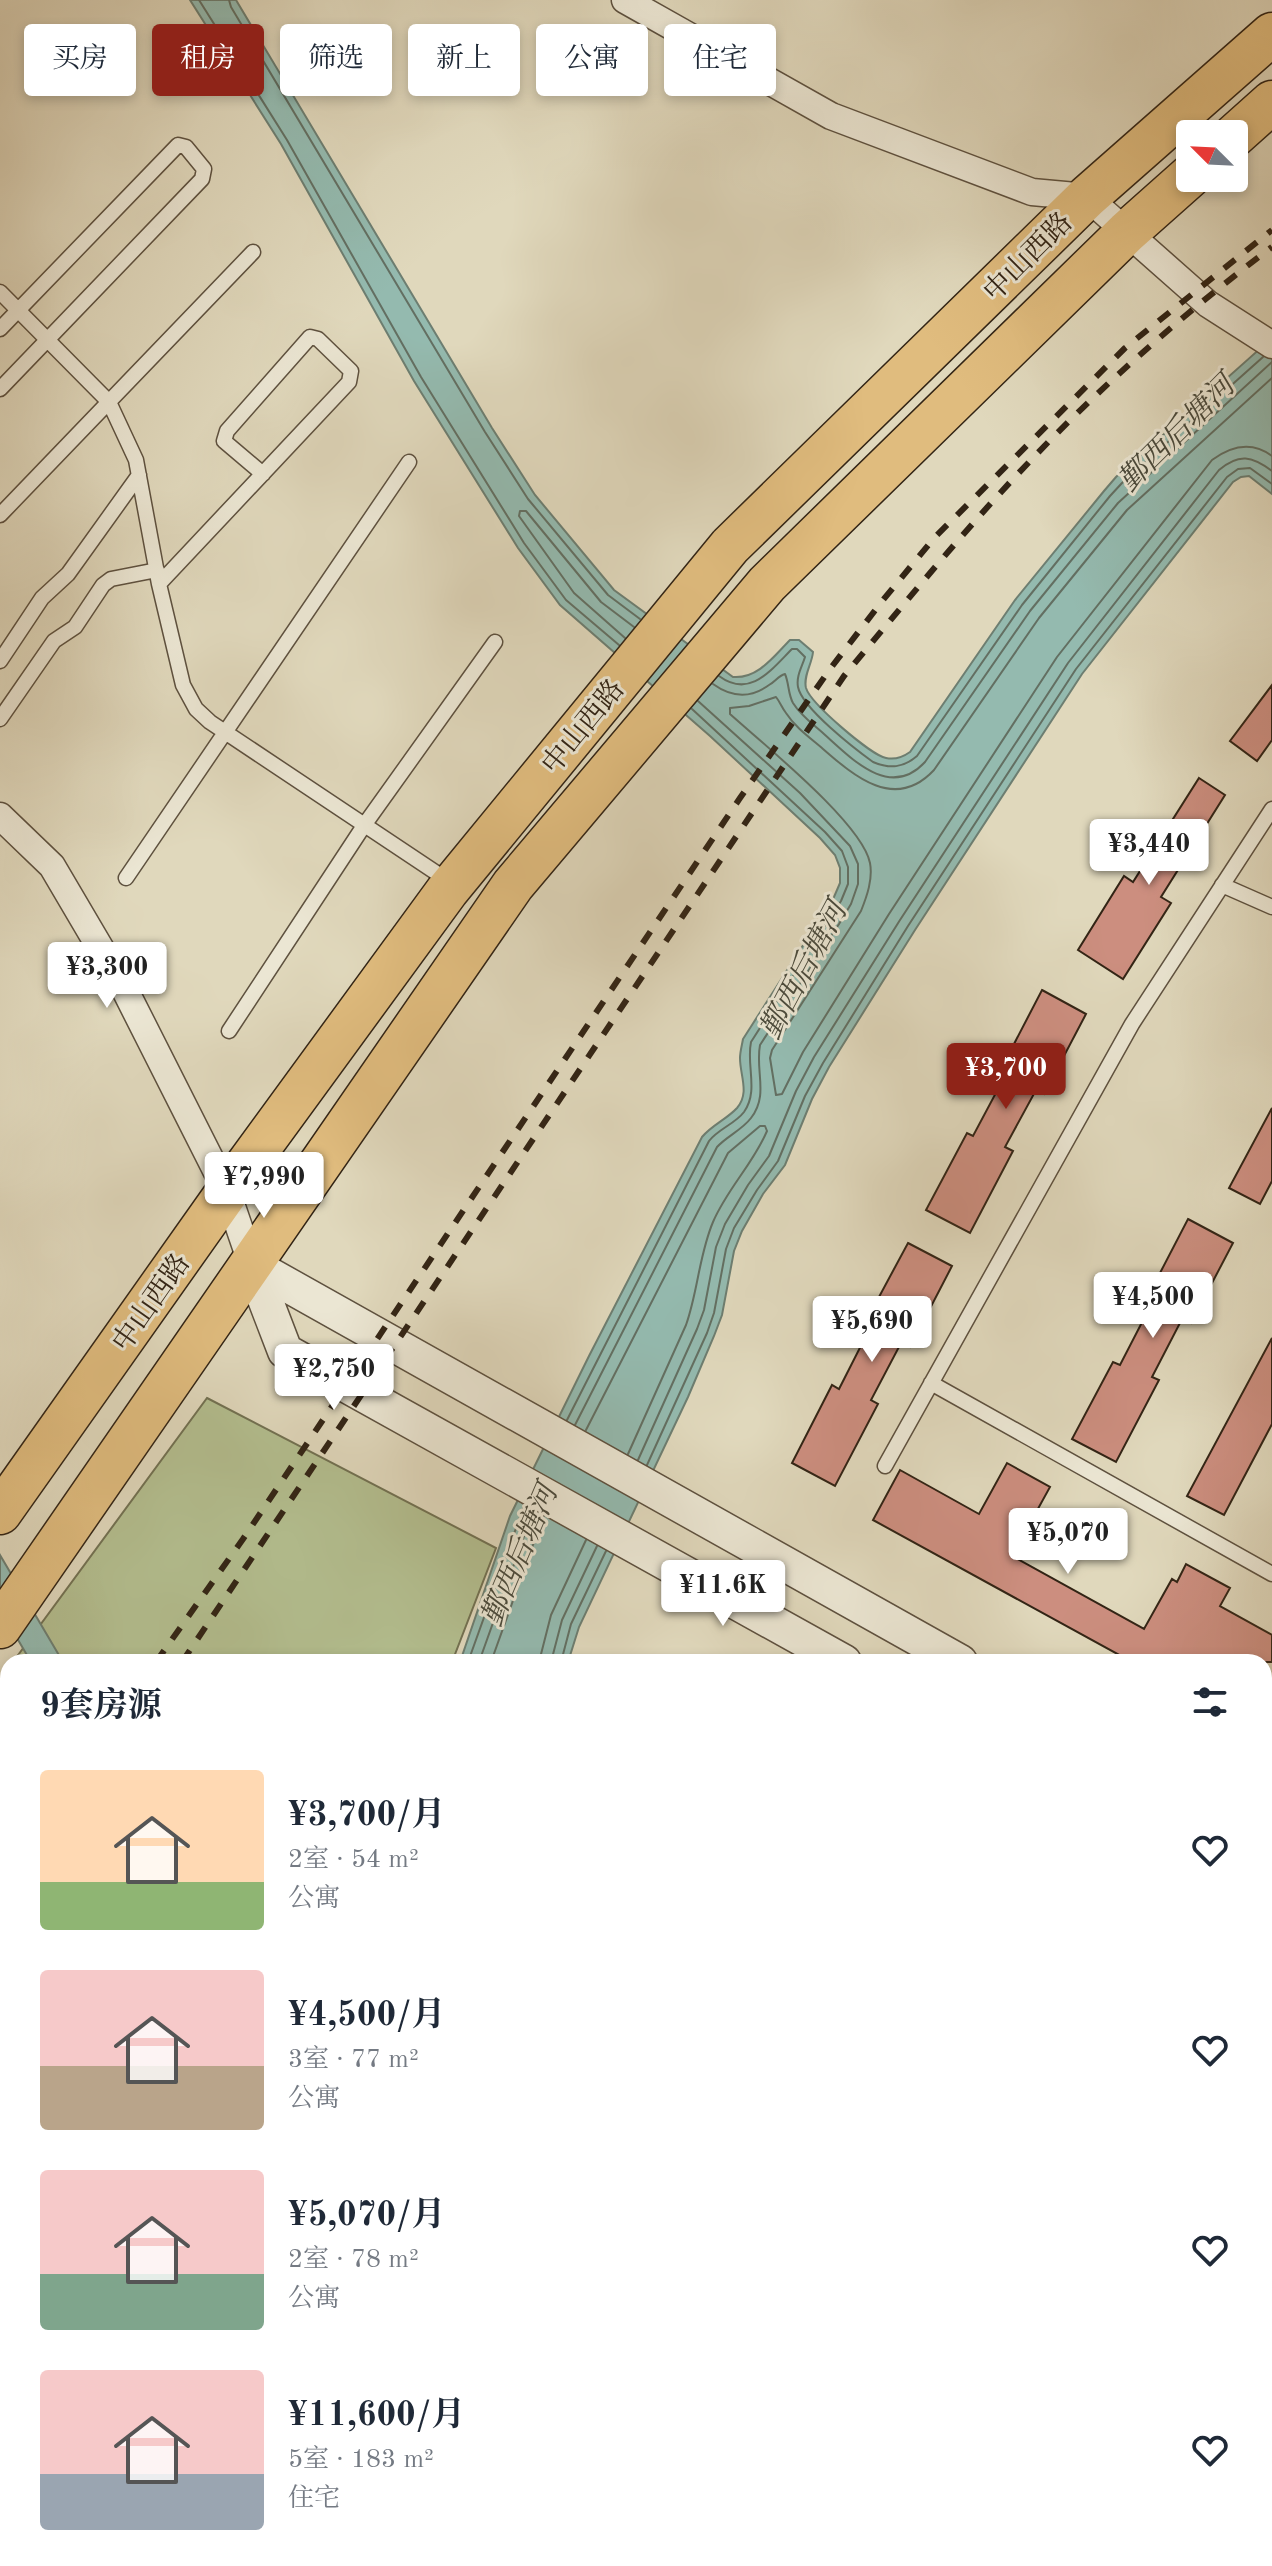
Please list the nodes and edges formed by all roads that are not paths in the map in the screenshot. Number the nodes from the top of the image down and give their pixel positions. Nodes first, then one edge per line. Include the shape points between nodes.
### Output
1 (625, 0) edge
2 (1272, 34) edge
3 (1272, 102) edge
4 (1248, 123) edge
5 (1176, 188) edge
6 (1087, 197) junction
7 (1127, 232) junction
8 (253, 252) dead end
9 (0, 292) edge
10 (19, 309) junction
11 (0, 329) edge
12 (47, 340) junction
13 (1267, 342) edge
14 (0, 389) edge
15 (109, 402) junction
16 (409, 462) dead end
17 (263, 474) junction
18 (139, 475) junction
19 (0, 515) edge
20 (158, 577) junction
21 (495, 642) dead end
22 (0, 661) edge
23 (0, 719) edge
24 (225, 732) junction
25 (1272, 809) edge
26 (0, 816) edge
27 (365, 824) junction
28 (126, 878) dead end
29 (452, 884) junction
30 (1222, 885) junction
31 (1272, 907) edge
32 (229, 1031) dead end
33 (227, 1192) junction
34 (252, 1265) junction
35 (931, 1383) junction
36 (885, 1466) dead end
37 (3, 1509) edge
38 (1272, 1574) edge
39 (0, 1627) edge
40 (829, 1654) edge
41 (946, 1654) edge

1 - 6 street via 831,116 1032,192
2 - 6 main road, 中山西路
3 - 4 main road
5 - 7 main road, 中山西路
6 - 7 street
6 - 29 main road, 中山西路 via 730,546
7 - 13 street via 1208,304
7 - 34 main road, 中山西路 via 767,584 513,885
8 - 15 lane
9 - 10 lane
10 - 11 lane
10 - 12 lane
10 - 12 lane via 178,145 186,147 204,169 202,179
12 - 14 lane
12 - 15 lane
15 - 18 lane
15 - 19 lane
16 - 24 lane
17 - 17 lane via 349,382 351,371 318,339 310,337 227,431 224,441
17 - 20 lane
18 - 20 lane
18 - 22 lane via 68,574 42,598
20 - 23 lane via 111,579 103,585 75,627 54,641
20 - 24 lane via 183,685 196,709
21 - 27 lane
24 - 27 lane
24 - 28 lane
25 - 30 lane
26 - 33 street via 52,866 125,990
27 - 29 lane
27 - 32 lane
29 - 33 main road, 中山西路
30 - 31 lane
30 - 35 lane via 1132,1024
33 - 34 street
33 - 37 main road, 中山西路
34 - 39 main road, 中山西路
34 - 40 street via 285,1351
34 - 41 street
35 - 36 lane
35 - 38 lane

